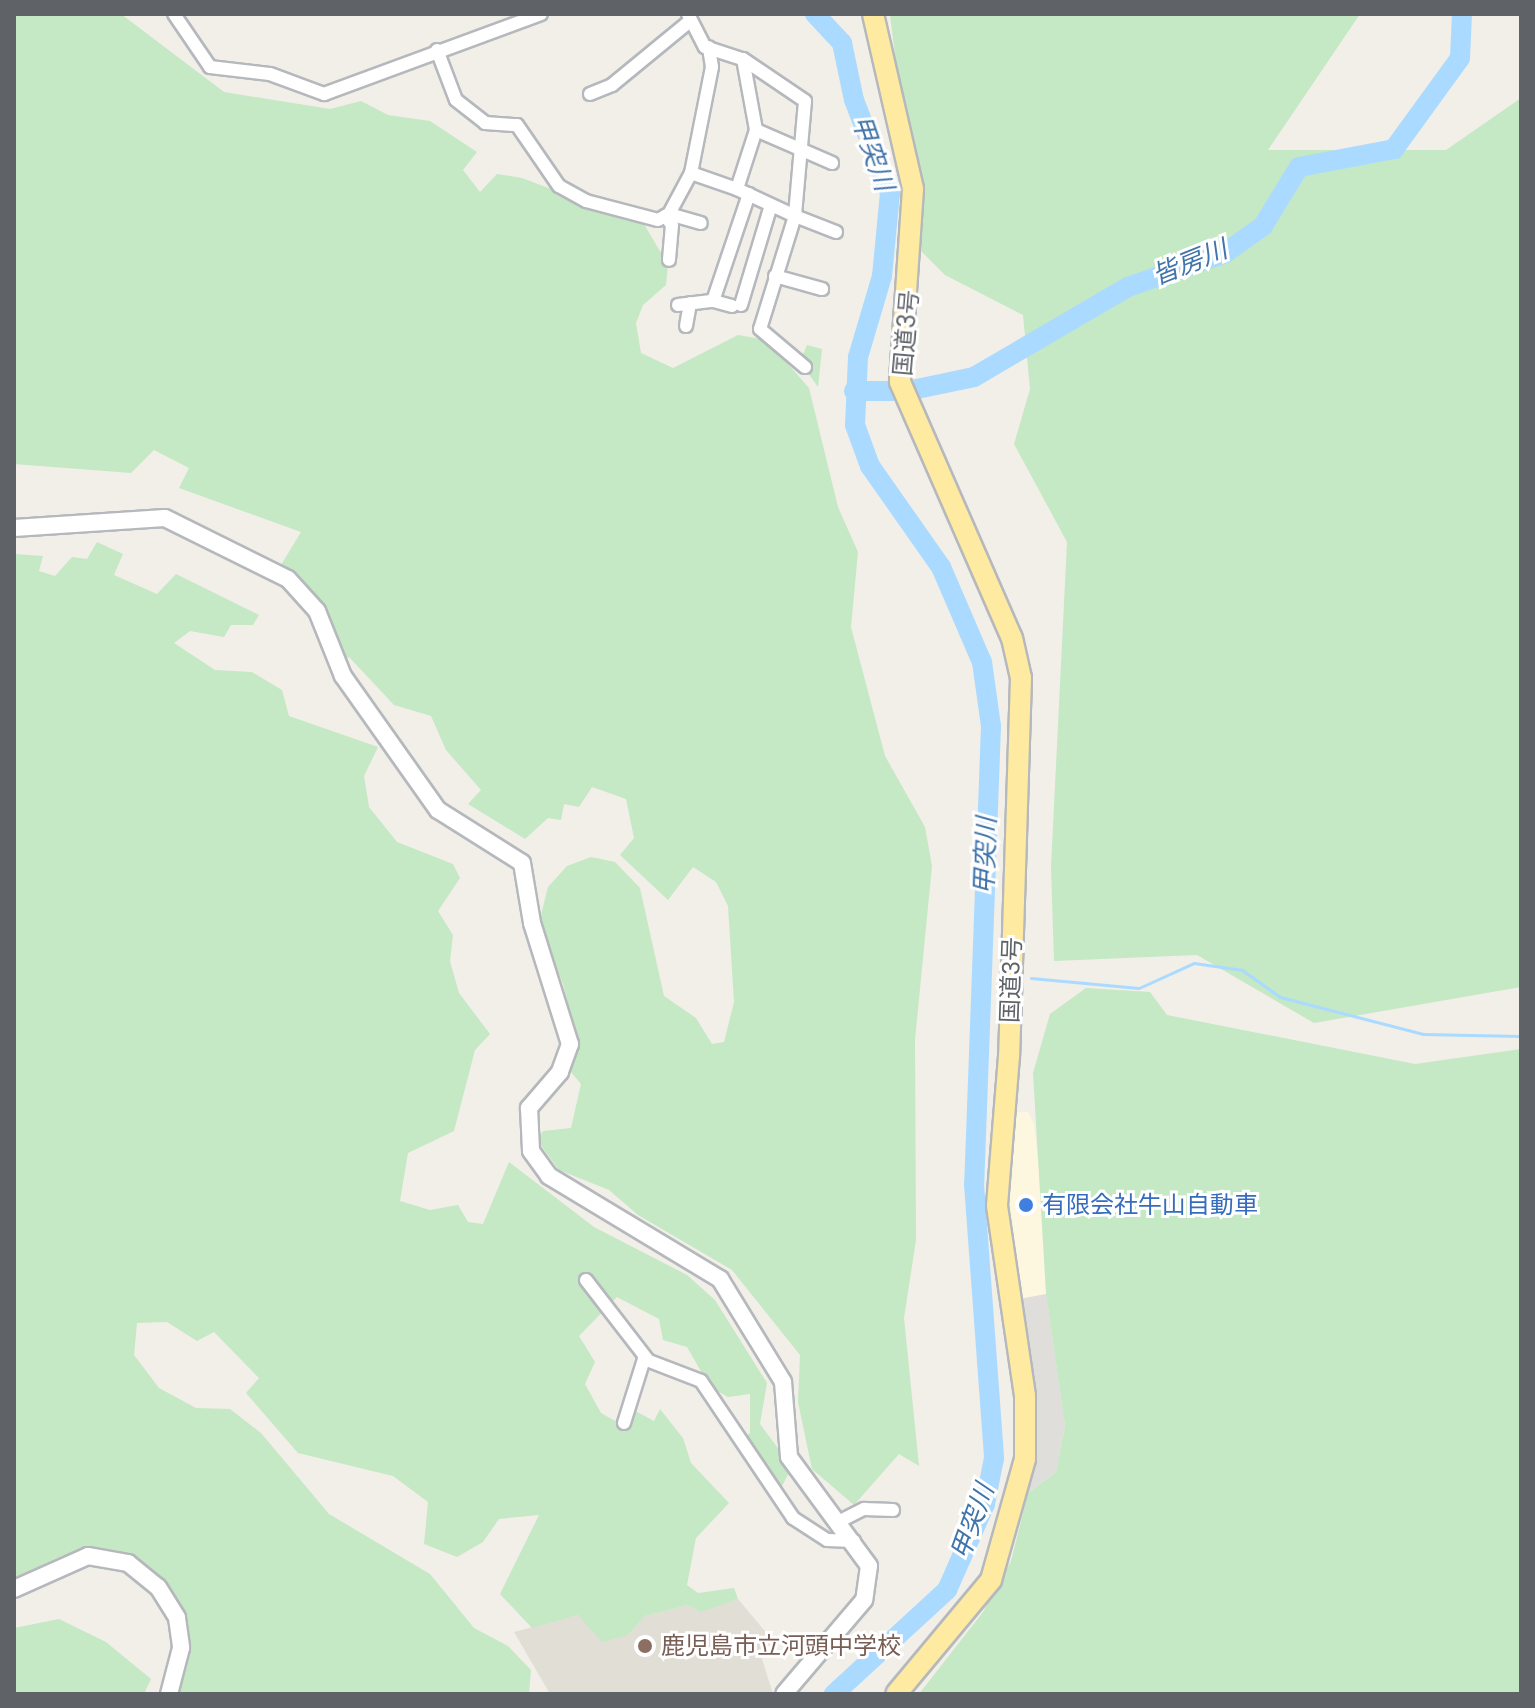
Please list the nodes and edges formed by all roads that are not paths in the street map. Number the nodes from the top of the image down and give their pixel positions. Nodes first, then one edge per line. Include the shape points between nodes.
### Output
1 (174, 14) edge
2 (541, 14) edge
3 (873, 14) edge
4 (690, 17) edge
5 (709, 47) junction
6 (437, 50) junction
7 (743, 59) junction
8 (590, 94) dead end
9 (756, 130) junction
10 (801, 150) junction
11 (832, 163) dead end
12 (691, 173) junction
13 (743, 191) junction
14 (771, 205) junction
15 (667, 215) junction
16 (795, 216) junction
17 (701, 223) dead end
18 (836, 232) dead end
19 (669, 260) dead end
20 (775, 276) junction
21 (822, 289) dead end
22 (713, 301) junction
23 (686, 326) dead end
24 (805, 367) dead end
25 (14, 528) edge
26 (586, 1280) dead end
27 (647, 1359) junction
28 (624, 1423) dead end
29 (893, 1510) dead end
30 (840, 1521) junction
31 (854, 1541) junction
32 (14, 1589) edge
33 (169, 1694) edge
34 (784, 1694) edge
35 (896, 1694) edge

1 - 6 street via 210,67 270,74 324,94
2 - 6 street
3 - 35 highway, 国道3号 via 913,189 900,382 1012,638 1021,678 1009,1056 997,1206 1025,1396 1025,1459 991,1580
4 - 5 street
4 - 8 street via 612,85
5 - 7 street
5 - 12 street via 712,67
6 - 15 street via 456,100 485,123 517,125 559,186 636,217
7 - 9 street
7 - 10 street via 805,101
9 - 10 street
9 - 13 street
10 - 11 street
10 - 16 street
12 - 13 street
12 - 15 street
13 - 14 street
13 - 22 street
14 - 16 street
14 - 22 street via 736,306
15 - 17 street
15 - 19 street via 672,225
16 - 18 street
16 - 20 street
20 - 21 street
20 - 24 street via 760,329
22 - 23 street via 684,304
25 - 30 street via 165,518 273,570 305,595 343,676 416,784 449,823 522,863 532,923 570,1044 560,1072 529,1108 526,1137 537,1163 720,1279 783,1382 789,1457
26 - 27 street
27 - 28 street via 632,1382
27 - 31 street via 710,1387 793,1518 827,1540
29 - 30 street via 864,1509
30 - 31 street
31 - 34 street via 869,1566 864,1600
32 - 33 street via 88,1556 128,1563 158,1587 177,1618 181,1648

